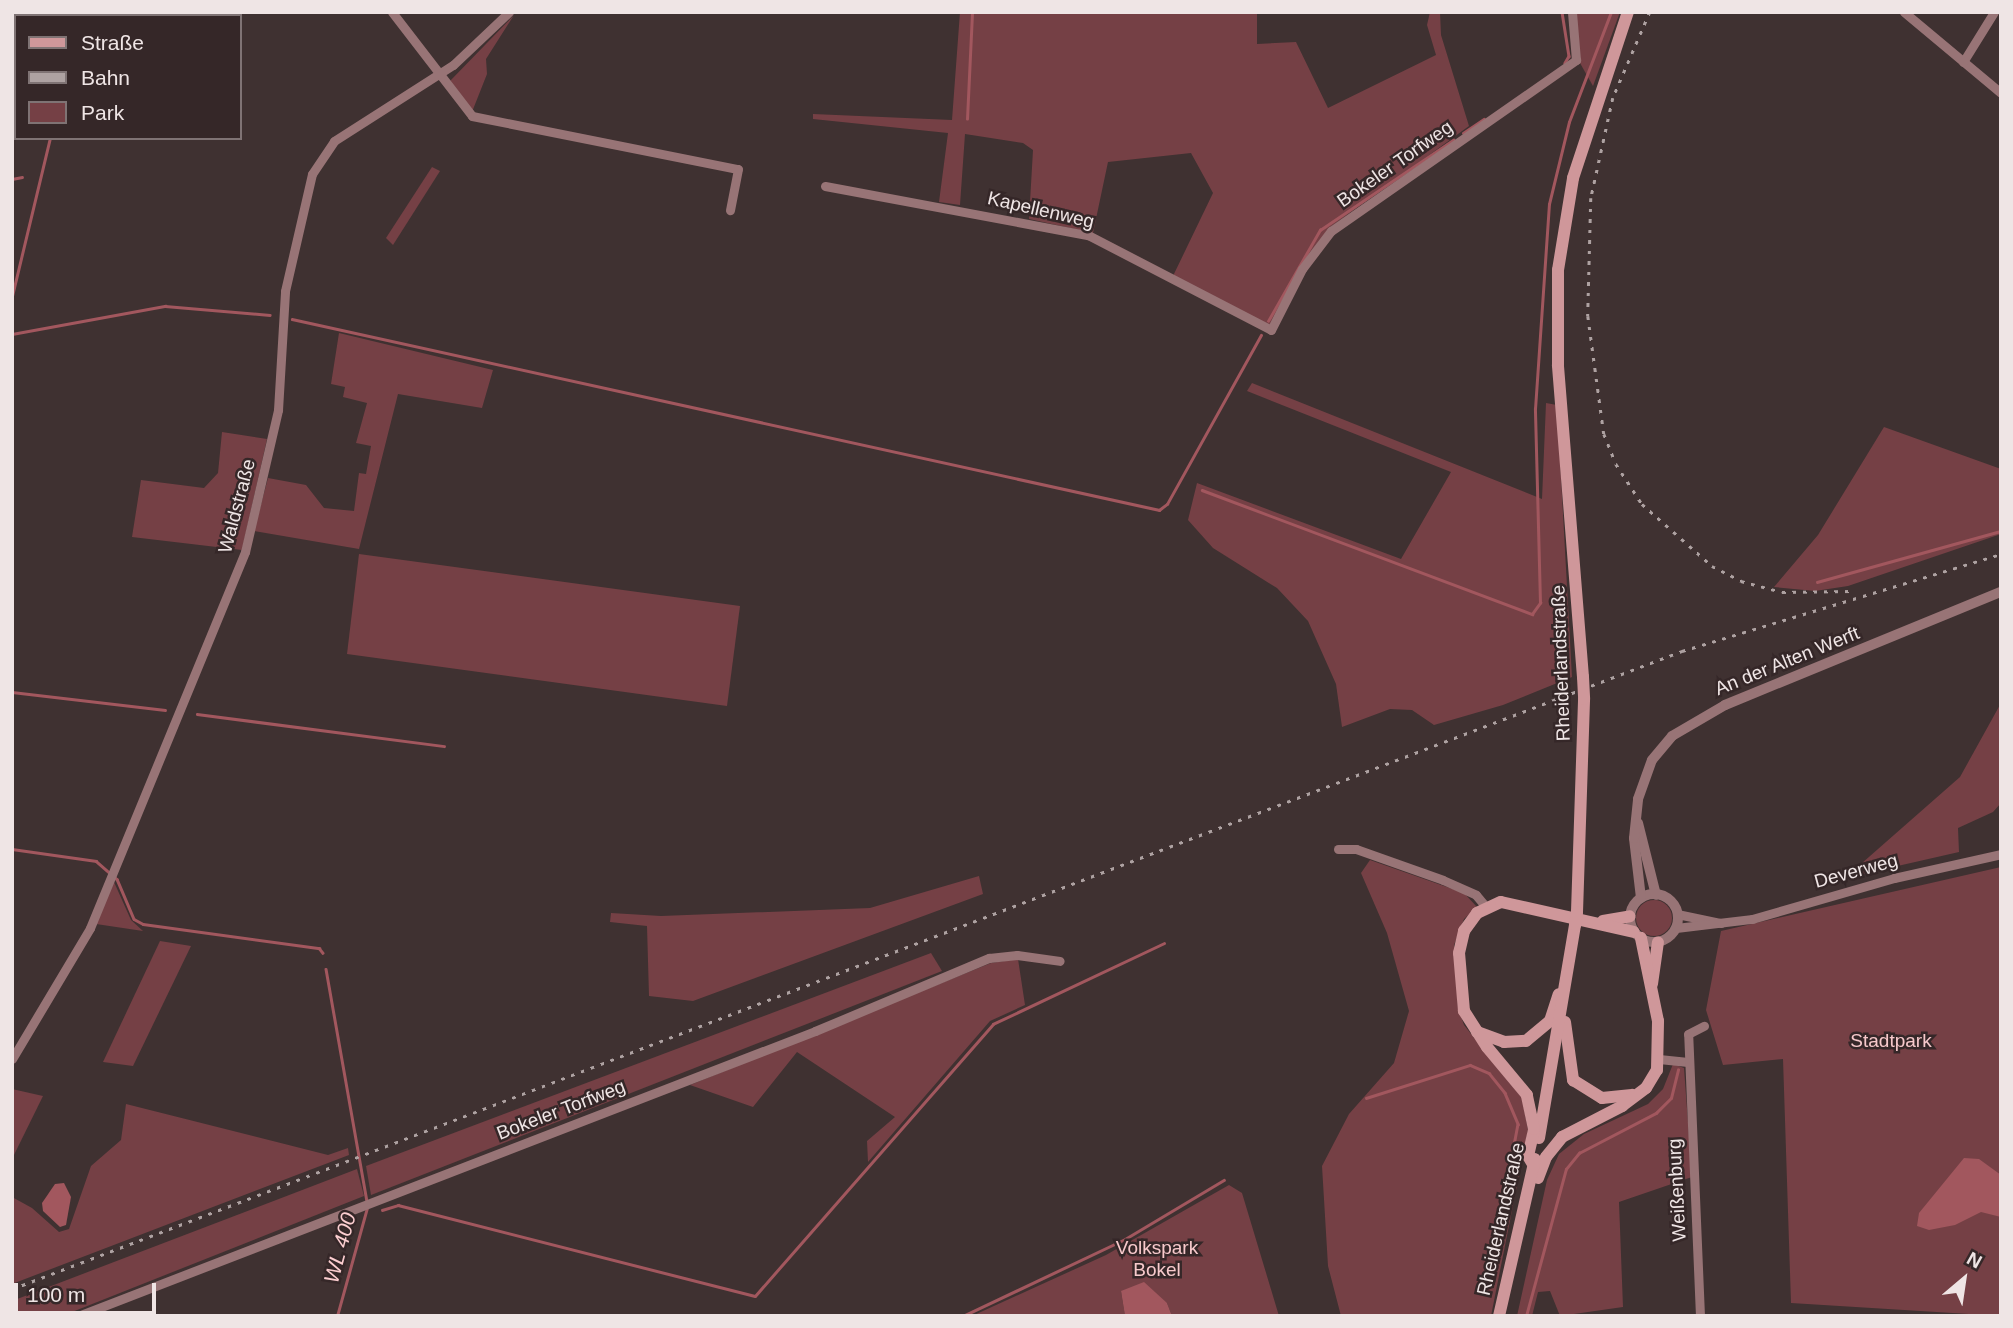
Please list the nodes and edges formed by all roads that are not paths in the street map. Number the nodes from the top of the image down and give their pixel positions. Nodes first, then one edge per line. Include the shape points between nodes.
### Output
1 (392, 12) edge
2 (509, 12) edge
3 (1572, 12) edge
4 (1628, 12) edge
5 (1904, 12) edge
6 (1994, 12) edge
7 (1963, 62) junction
8 (438, 75) junction
9 (2001, 93) edge
10 (825, 186) dead end
11 (730, 210) dead end
12 (1271, 330) joint
13 (2001, 592) edge
14 (1636, 813) junction
15 (1338, 849) dead end
16 (2001, 854) edge
17 (1656, 895) junction
18 (1641, 898) junction
19 (1486, 907) junction
20 (1677, 914) junction
21 (1630, 916) junction
22 (1596, 922) junction
23 (1721, 923) junction
24 (1676, 928) junction
25 (1637, 935) junction
26 (1658, 942) junction
27 (1060, 961) dead end
28 (1569, 972) junction
29 (1652, 985) junction
30 (1563, 1017) junction
31 (1704, 1026) dead end
32 (1475, 1031) junction
33 (12, 1059) edge
34 (1659, 1059) junction
35 (1688, 1062) junction
36 (1636, 1095) junction
37 (1534, 1166) junction
38 (1527, 1196) junction
39 (78, 1316) edge
40 (1499, 1316) edge
41 (1700, 1316) edge

1 - 8 street
2 - 8 street, Waldstraße
3 - 12 street, Bokeler Torfweg via 1576,60 1331,231 1302,269
4 - 28 main road, Rheiderlandstraße, bridge via 1573,178 1558,270 1558,365 1584,699 1576,918
5 - 7 street
6 - 7 street
7 - 9 street
8 - 11 street via 472,116 492,123 738,169
8 - 33 street, Waldstraße via 334,141 312,174 285,291 278,410 245,552 90,928
10 - 12 street, Kapellenweg via 1088,235
13 - 14 street, An der Alten Werft via 1691,721 1652,760
14 - 17 street
14 - 18 street, An der Alten Werft
15 - 19 street via 1366,852 1443,880 1476,895
16 - 23 street, Deverweg via 1894,878 1752,919
17 - 18 street
17 - 20 street via 1670,901
18 - 21 street
19 - 22 main road via 1515,903
19 - 32 main road via 1469,921 1459,953 1462,1001
20 - 23 street, Deverweg
20 - 24 street
21 - 22 main road
21 - 25 street
22 - 25 main road
23 - 24 street, Deverweg
24 - 26 street
25 - 26 street
25 - 29 main road
26 - 29 main road
27 - 39 street, Bokeler Torfweg via 1017,955 989,958 815,1031
28 - 30 main road, Rheiderlandstraße
28 - 32 main road via 1550,1021 1534,1037 1504,1042
29 - 34 main road
30 - 36 main road via 1573,1080 1602,1098
30 - 37 main road, Rheiderlandstraße
31 - 35 street, Weißenburg via 1688,1034
32 - 37 main road via 1527,1094 1534,1129 1528,1156
34 - 35 street
34 - 36 main road via 1653,1079
35 - 41 street, Weißenburg
36 - 38 main road via 1562,1137
37 - 38 main road, Rheiderlandstraße
38 - 40 main road, Rheiderlandstraße

